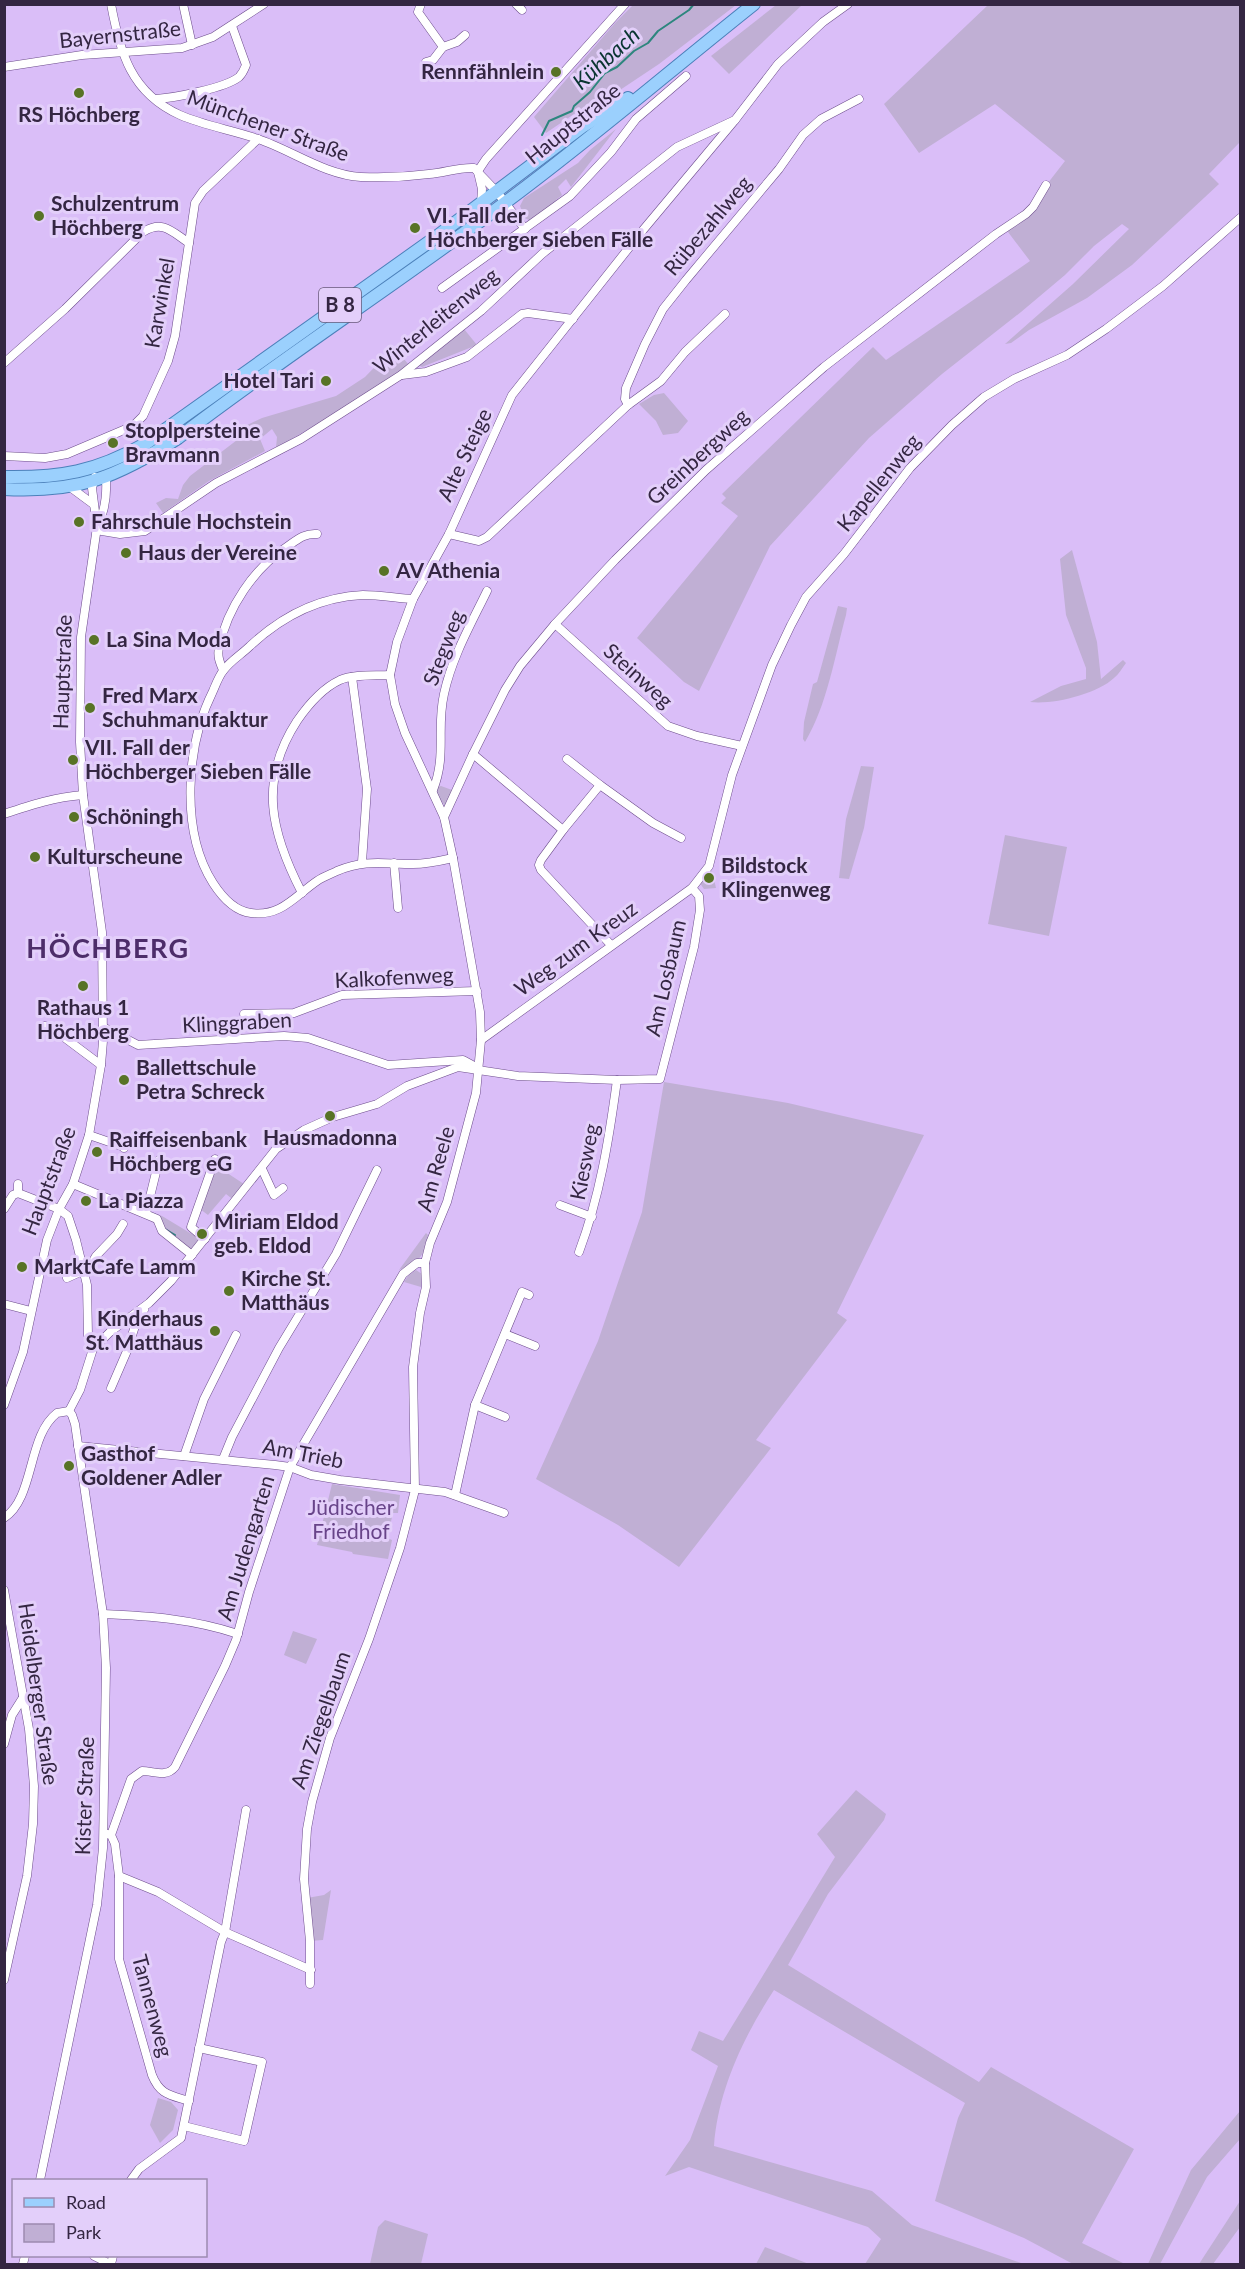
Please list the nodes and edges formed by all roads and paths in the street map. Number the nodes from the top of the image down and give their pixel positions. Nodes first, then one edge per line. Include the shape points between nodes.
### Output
1 (111, 4) edge
2 (183, 4) edge
3 (264, 4) edge
4 (421, 4) edge
5 (625, 4) edge
6 (754, 4) edge
7 (845, 5) edge
8 (231, 26) junction
9 (465, 35) dead end
10 (192, 45) junction
11 (443, 47) junction
12 (122, 53) junction
13 (426, 62) dead end
14 (4, 67) edge
15 (665, 75) junction
16 (686, 76) dead end
17 (156, 99) junction
18 (859, 99) dead end
19 (735, 120) junction
20 (258, 139) junction
21 (478, 171) junction
22 (1046, 185) dead end
23 (496, 192) junction
24 (505, 203) junction
25 (482, 204) junction
26 (1240, 218) edge
27 (525, 229) junction
28 (189, 243) junction
29 (442, 288) dead end
30 (725, 314) dead end
31 (573, 319) junction
32 (4, 363) edge
33 (400, 375) junction
34 (628, 405) junction
35 (4, 456) edge
36 (99, 473) junction
37 (4, 477) edge
38 (70, 487) junction
39 (4, 489) edge
40 (93, 504) junction
41 (96, 529) junction
42 (317, 534) dead end
43 (449, 534) junction
44 (487, 591) dead end
45 (413, 599) junction
46 (555, 624) junction
47 (223, 670) junction
48 (390, 675) junction
49 (352, 677) junction
50 (742, 746) junction
51 (473, 754) junction
52 (567, 759) dead end
53 (600, 785) junction
54 (433, 790) junction
55 (83, 795) junction
56 (4, 814) edge
57 (444, 817) junction
58 (563, 830) junction
59 (681, 838) dead end
60 (453, 858) junction
61 (362, 862) junction
62 (394, 863) junction
63 (692, 888) junction
64 (302, 893) junction
65 (398, 908) dead end
66 (611, 945) junction
67 (477, 991) junction
68 (244, 1014) dead end
69 (44, 1026) dead end
70 (103, 1027) junction
71 (481, 1040) junction
72 (101, 1065) junction
73 (478, 1068) junction
74 (617, 1080) junction
75 (89, 1135) junction
76 (124, 1148) dead end
77 (215, 1159) dead end
78 (159, 1160) dead end
79 (262, 1169) junction
80 (377, 1170) dead end
81 (18, 1184) dead end
82 (73, 1184) junction
83 (283, 1188) dead end
84 (18, 1193) junction
85 (560, 1205) dead end
86 (4, 1209) edge
87 (59, 1209) junction
88 (146, 1213) junction
89 (592, 1217) junction
90 (123, 1224) dead end
91 (205, 1239) junction
92 (579, 1251) dead end
93 (192, 1255) junction
94 (425, 1263) junction
95 (82, 1269) junction
96 (67, 1278) dead end
97 (529, 1295) dead end
98 (4, 1304) edge
99 (144, 1307) junction
100 (31, 1311) junction
101 (126, 1321) junction
102 (133, 1330) junction
103 (505, 1334) junction
104 (236, 1335) dead end
105 (536, 1346) dead end
106 (93, 1349) junction
107 (111, 1388) dead end
108 (4, 1405) edge
109 (476, 1405) junction
110 (69, 1411) junction
111 (505, 1417) dead end
112 (78, 1446) junction
113 (184, 1456) junction
114 (223, 1459) junction
115 (290, 1467) junction
116 (416, 1490) junction
117 (455, 1495) junction
118 (504, 1513) dead end
119 (4, 1518) edge
120 (4, 1590) edge
121 (103, 1614) junction
122 (238, 1634) junction
123 (24, 1696) junction
124 (4, 1744) edge
125 (246, 1810) dead end
126 (107, 1834) junction
127 (119, 1875) junction
128 (225, 1932) junction
129 (310, 1970) junction
130 (4, 1980) edge
131 (310, 1984) dead end
132 (199, 2048) junction
133 (189, 2101) junction
134 (184, 2126) junction
135 (40, 2179) edge
136 (132, 2179) edge
137 (96, 2257) edge
138 (110, 2265) edge

1 - 12 street, Münchener Straße
2 - 10 street
3 - 8 street, Bayernstraße
4 - 11 street via 418,12
5 - 21 street
6 - 15 main road, Hauptstraße / B 8
7 - 19 street, Winterleitenweg via 778,64
8 - 10 street, Bayernstraße
8 - 17 street via 246,65 239,76 182,96
9 - 11 street
10 - 12 street, Bayernstraße
11 - 13 street via 433,60
12 - 14 street, Bayernstraße
12 - 17 street, Münchener Straße via 128,69
15 - 23 main road, Hauptstraße / B 8 via 582,127
15 - 24 main road, Hauptstraße / B 8
16 - 27 street via 636,119 584,183
17 - 20 street, Münchener Straße via 179,114
18 - 34 street, Rübezahlweg via 821,119 803,135 674,294 645,344 626,388
19 - 31 street, Alte Steige
19 - 33 street, Winterleitenweg via 677,147
20 - 21 street, Münchener Straße via 357,177 390,178 468,168
20 - 28 street, Karwinkel via 195,203
21 - 23 street
21 - 25 street
22 - 46 street, Greinbergweg via 1026,214 824,367 706,470
23 - 24 street
23 - 25 main road, Hauptstraße / B 8
24 - 27 street
24 - 36 main road, Hauptstraße / B 8 via 178,438 144,460
25 - 36 main road, Hauptstraße / B 8
26 - 50 street, Kapellenweg via 1163,286 1106,329 1067,355 984,397 910,468 806,597 772,665
27 - 29 street
28 - 32 street via 165,227 154,226 143,232
28 - 35 street, Karwinkel via 175,336 155,394 139,422 67,454 45,458
30 - 34 street via 661,381
31 - 33 street via 522,314 467,357 426,372
31 - 43 street, Alte Steige via 513,395
33 - 41 street, Winterleitenweg via 301,439 216,483 145,531 120,534
34 - 43 street via 487,537 479,541
36 - 37 main road, B 8
36 - 38 main road, B 8
36 - 40 street, Hauptstraße
36 - 41 street, Hauptstraße via 103,516
38 - 39 main road, B 8
38 - 40 street
40 - 41 street, Hauptstraße
41 - 55 street, Hauptstraße via 81,637
42 - 47 street via 308,533 277,554 250,582 231,612 219,649
43 - 45 street, Alte Steige
44 - 54 street, Stegweg via 462,641 444,694 440,721 442,758
45 - 47 street via 363,595 315,604 268,629
45 - 48 street, Alte Steige
46 - 50 street, Steinweg via 668,726
46 - 51 street, Greinbergweg via 520,666
47 - 64 street via 202,719 191,779 192,817 206,872 234,908 249,913 278,911
48 - 49 street
48 - 54 street, Alte Steige via 405,732
49 - 61 street via 367,789
49 - 64 street via 332,685 301,714 279,756 273,801 277,836
50 - 63 street, Kapellenweg via 709,866
51 - 57 street, Greinbergweg
51 - 58 street
52 - 53 street
53 - 58 street
53 - 59 street
54 - 57 street, Alte Steige
55 - 56 street via 40,801
55 - 70 street, Hauptstraße via 102,932
57 - 60 street, Alte Steige
58 - 66 street via 541,860 541,870
60 - 62 street
60 - 67 street, Am Reele
61 - 62 street
61 - 64 street via 319,879
62 - 65 street
63 - 66 street, Weg zum Kreuz
63 - 74 street, Am Losbaum via 699,896 700,910 694,946 660,1079
66 - 71 street, Weg zum Kreuz
67 - 68 street, Kalkofenweg via 342,995 294,1013
67 - 71 street, Am Reele
69 - 72 street via 59,1027 61,1035
70 - 72 street, Hauptstraße
70 - 73 street, Klinggraben via 138,1045 284,1036 316,1040 388,1065 463,1060
71 - 73 street, Am Reele
72 - 75 street, Hauptstraße
73 - 74 street via 518,1076
73 - 79 street via 458,1067 441,1072 377,1104 304,1130 276,1149
73 - 94 street, Am Reele via 476,1093 447,1202
74 - 89 street, Kiesweg
75 - 76 street
75 - 82 street, Hauptstraße
77 - 91 street via 191,1227
78 - 88 street
79 - 83 street via 274,1195
79 - 91 street
80 - 114 street via 336,1254 279,1348
81 - 84 street
82 - 87 street, Hauptstraße
82 - 88 street
84 - 86 street
84 - 87 street
85 - 89 street, Kiesweg
87 - 95 street via 68,1216
87 - 100 street, Hauptstraße via 47,1240
88 - 93 street
89 - 92 street
90 - 95 street via 89,1268
91 - 93 street
93 - 99 street
94 - 115 street, Am Judengarten via 417,1263 403,1274
94 - 116 street, Am Reele via 426,1287 413,1367
95 - 96 street
95 - 106 street via 87,1285 88,1335
97 - 103 street via 522,1293
98 - 100 street
99 - 101 street
99 - 102 street
100 - 108 street via 23,1352
101 - 102 street
101 - 106 street
102 - 107 street
103 - 105 street
103 - 109 street
104 - 113 street via 204,1399
106 - 110 street
109 - 111 street
109 - 117 street
110 - 112 street, Kister Straße
110 - 119 street via 57,1413 45,1427 17,1507
112 - 113 street, Am Trieb
112 - 121 street, Kister Straße
113 - 114 street, Am Trieb
114 - 115 street, Am Trieb
115 - 116 street, Am Trieb via 311,1475
115 - 122 street, Am Judengarten
116 - 117 street, Am Trieb
116 - 129 street, Am Ziegelbaum via 400,1548 330,1738 312,1802 304,1879
117 - 118 street, Am Trieb
120 - 123 street, Heidelberger Straße
121 - 122 street via 156,1616
121 - 126 street, Kister Straße
122 - 126 street, Am Judengarten via 175,1767 165,1774 141,1771 131,1779
123 - 124 street via 12,1715
123 - 130 street, Heidelberger Straße via 34,1786 33,1824 27,1876
125 - 128 street
126 - 127 street, Tannenweg via 115,1844
126 - 135 street, Kister Straße via 97,1905
127 - 128 street via 158,1892
127 - 133 street, Tannenweg via 118,1959 157,2088
128 - 129 street
128 - 132 street
129 - 131 street, Am Ziegelbaum
132 - 133 street
132 - 134 street via 262,2062 244,2141
133 - 134 street
134 - 136 street via 181,2138 139,2169
137 - 138 street

